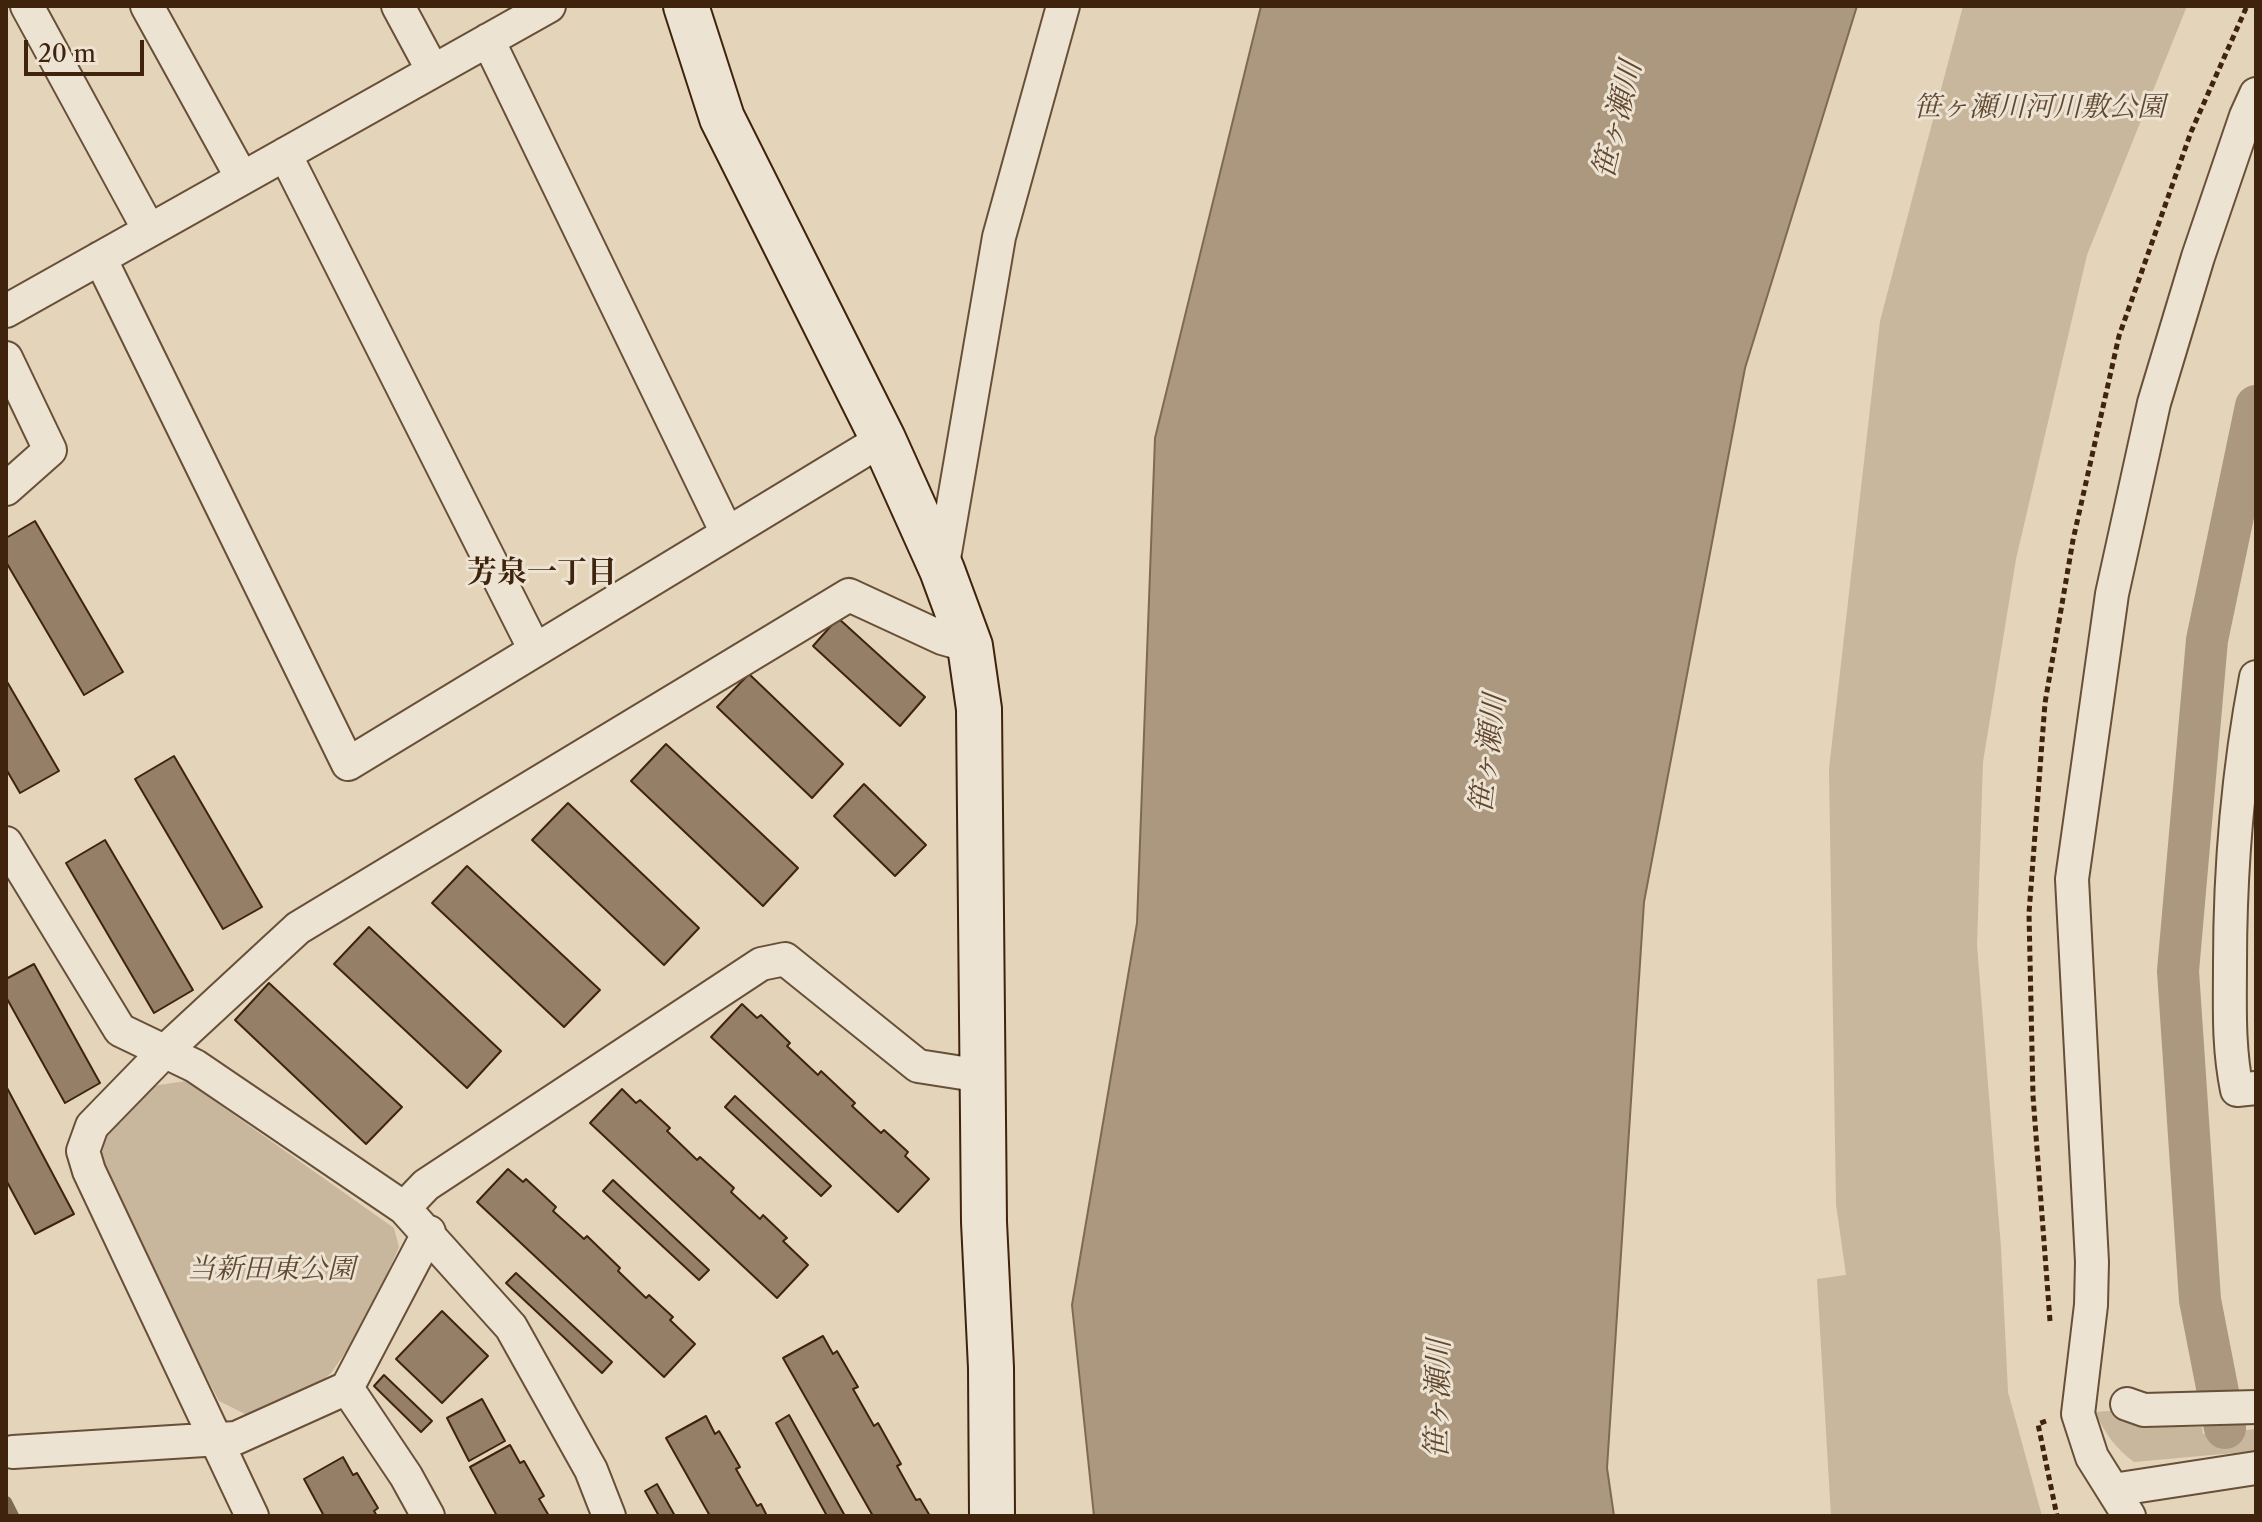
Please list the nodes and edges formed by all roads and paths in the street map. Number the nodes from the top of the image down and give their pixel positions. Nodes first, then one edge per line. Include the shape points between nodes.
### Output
1 (27, 6) edge
2 (147, 6) edge
3 (398, 6) edge
4 (549, 6) edge
5 (686, 6) edge
6 (1063, 6) edge
7 (488, 40) junction
8 (433, 71) junction
9 (2256, 94) edge
10 (285, 154) junction
11 (242, 178) junction
12 (149, 230) junction
13 (100, 258) junction
14 (6, 311) edge
15 (6, 358) edge
16 (883, 439) junction
17 (6, 489) edge
18 (2084, 491) dead end
19 (2097, 494) dead end
20 (727, 533) junction
21 (942, 570) junction
22 (970, 646) junction
23 (535, 650) junction
24 (2256, 679) edge
25 (6, 843) edge
26 (2243, 880) edge
27 (165, 1051) junction
28 (982, 1076) junction
29 (2256, 1088) edge
30 (2034, 1122) dead end
31 (2045, 1122) dead end
32 (404, 1208) junction
33 (429, 1232) junction
34 (347, 1388) junction
35 (2127, 1404) dead end
36 (2249, 1408) edge
37 (215, 1440) junction
38 (13, 1452) dead end
39 (2256, 1468) edge
40 (2121, 1503) edge
41 (252, 1516) edge
42 (428, 1516) edge
43 (609, 1516) edge
44 (992, 1516) edge

1 - 12 street
2 - 11 street
3 - 8 street
4 - 7 street
5 - 16 street via 722,118
6 - 21 street via 999,237
7 - 8 street
7 - 20 street
8 - 10 street
9 - 40 street via 2154,403 2112,594 2072,879 2092,1262 2078,1414 2092,1457
10 - 11 street
10 - 23 street
11 - 12 street
12 - 13 street
13 - 14 street
13 - 23 street via 348,764
15 - 17 street via 50,450
16 - 20 street
16 - 21 street
18 - 19 path
20 - 23 street
21 - 22 street
22 - 27 street via 849,595 298,928
22 - 28 street via 979,709
24 - 26 street via 2243,749
25 - 27 street via 120,1030
26 - 29 street via 2230,1053 2237,1090
27 - 32 street
27 - 37 street via 92,1126 83,1151
28 - 32 street via 918,1066 785,959 761,964 426,1185
28 - 44 street
30 - 31 path
32 - 33 street
33 - 34 street
33 - 43 street via 511,1327 591,1470
34 - 37 street via 236,1438
34 - 42 street
35 - 36 street via 2144,1410
37 - 38 street
37 - 41 street
39 - 40 street

